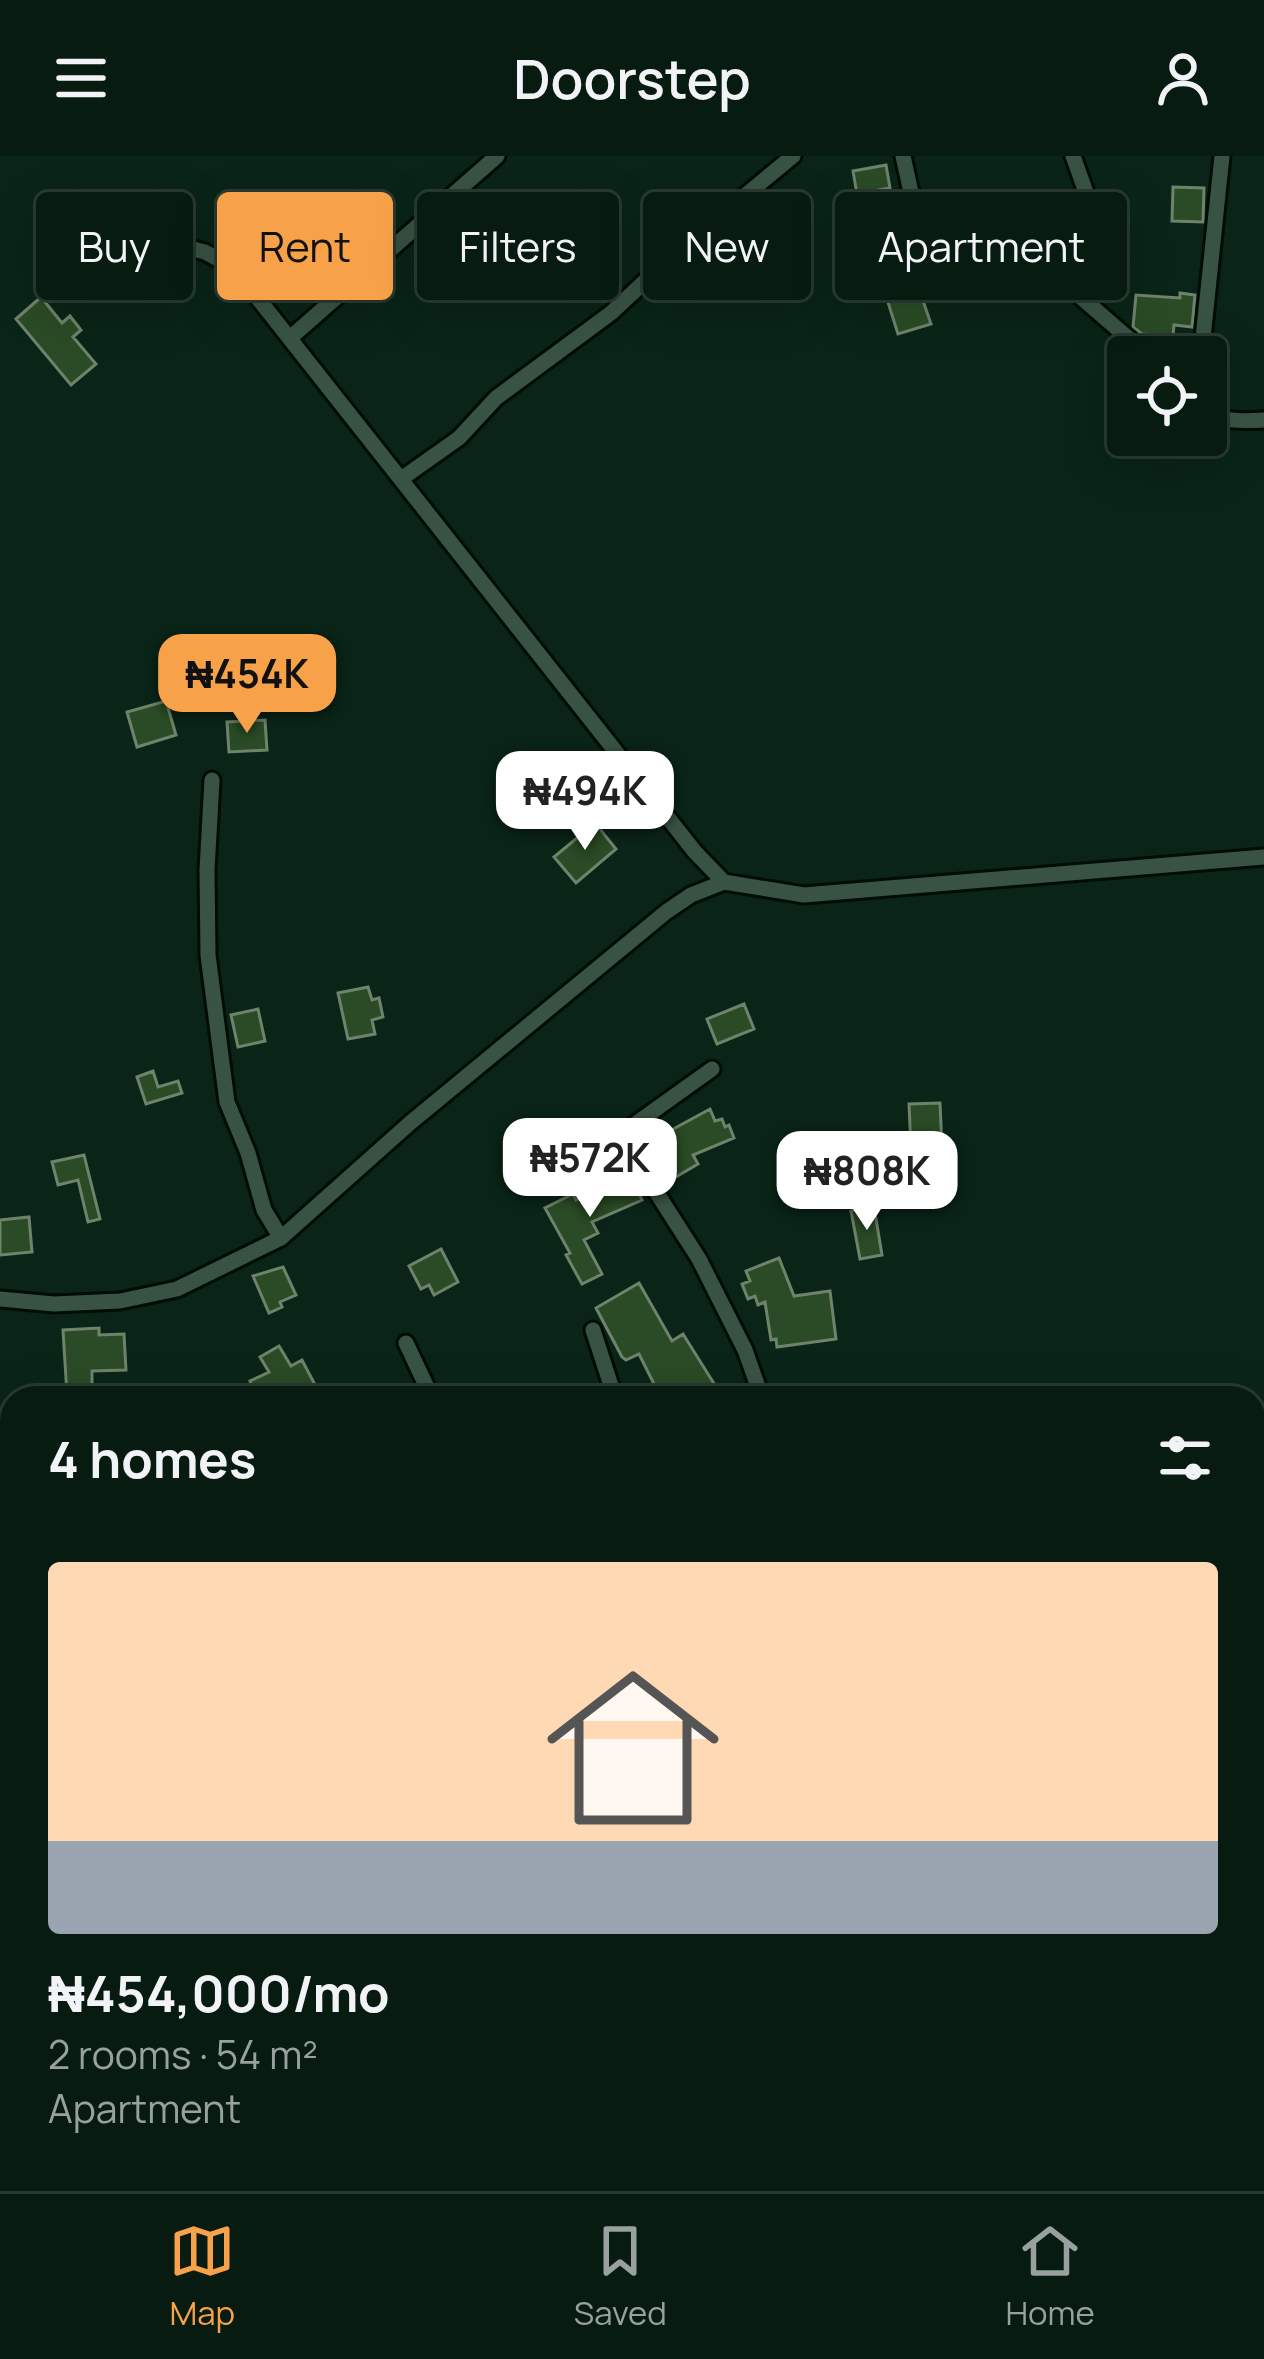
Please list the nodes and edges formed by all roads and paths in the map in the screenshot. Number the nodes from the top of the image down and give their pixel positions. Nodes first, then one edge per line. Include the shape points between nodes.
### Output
1 (497, 156) edge
2 (793, 156) edge
3 (903, 156) edge
4 (1072, 156) edge
5 (1222, 156) edge
6 (193, 250) edge
7 (1091, 304) junction
8 (1127, 336) edge
9 (1203, 336) edge
10 (290, 338) junction
11 (1227, 419) edge
12 (1264, 420) edge
13 (401, 479) junction
14 (212, 780) dead end
15 (1264, 857) edge
16 (724, 882) junction
17 (712, 1070) dead end
18 (281, 1238) junction
19 (0, 1299) edge
20 (593, 1330) dead end
21 (406, 1343) dead end
22 (426, 1386) edge
23 (611, 1386) edge
24 (758, 1386) edge

1 - 10 street
2 - 13 street
3 - 7 street via 922,212 1053,272
4 - 7 street via 1098,226
5 - 9 street
6 - 10 street via 234,268
7 - 8 street
10 - 13 street
11 - 12 street
13 - 16 street
14 - 18 street via 208,955 227,1102
15 - 16 street via 804,896
16 - 18 street via 666,912
17 - 24 street via 631,1127 627,1142 707,1274
18 - 19 street via 177,1289 120,1301
20 - 23 street
21 - 22 street

